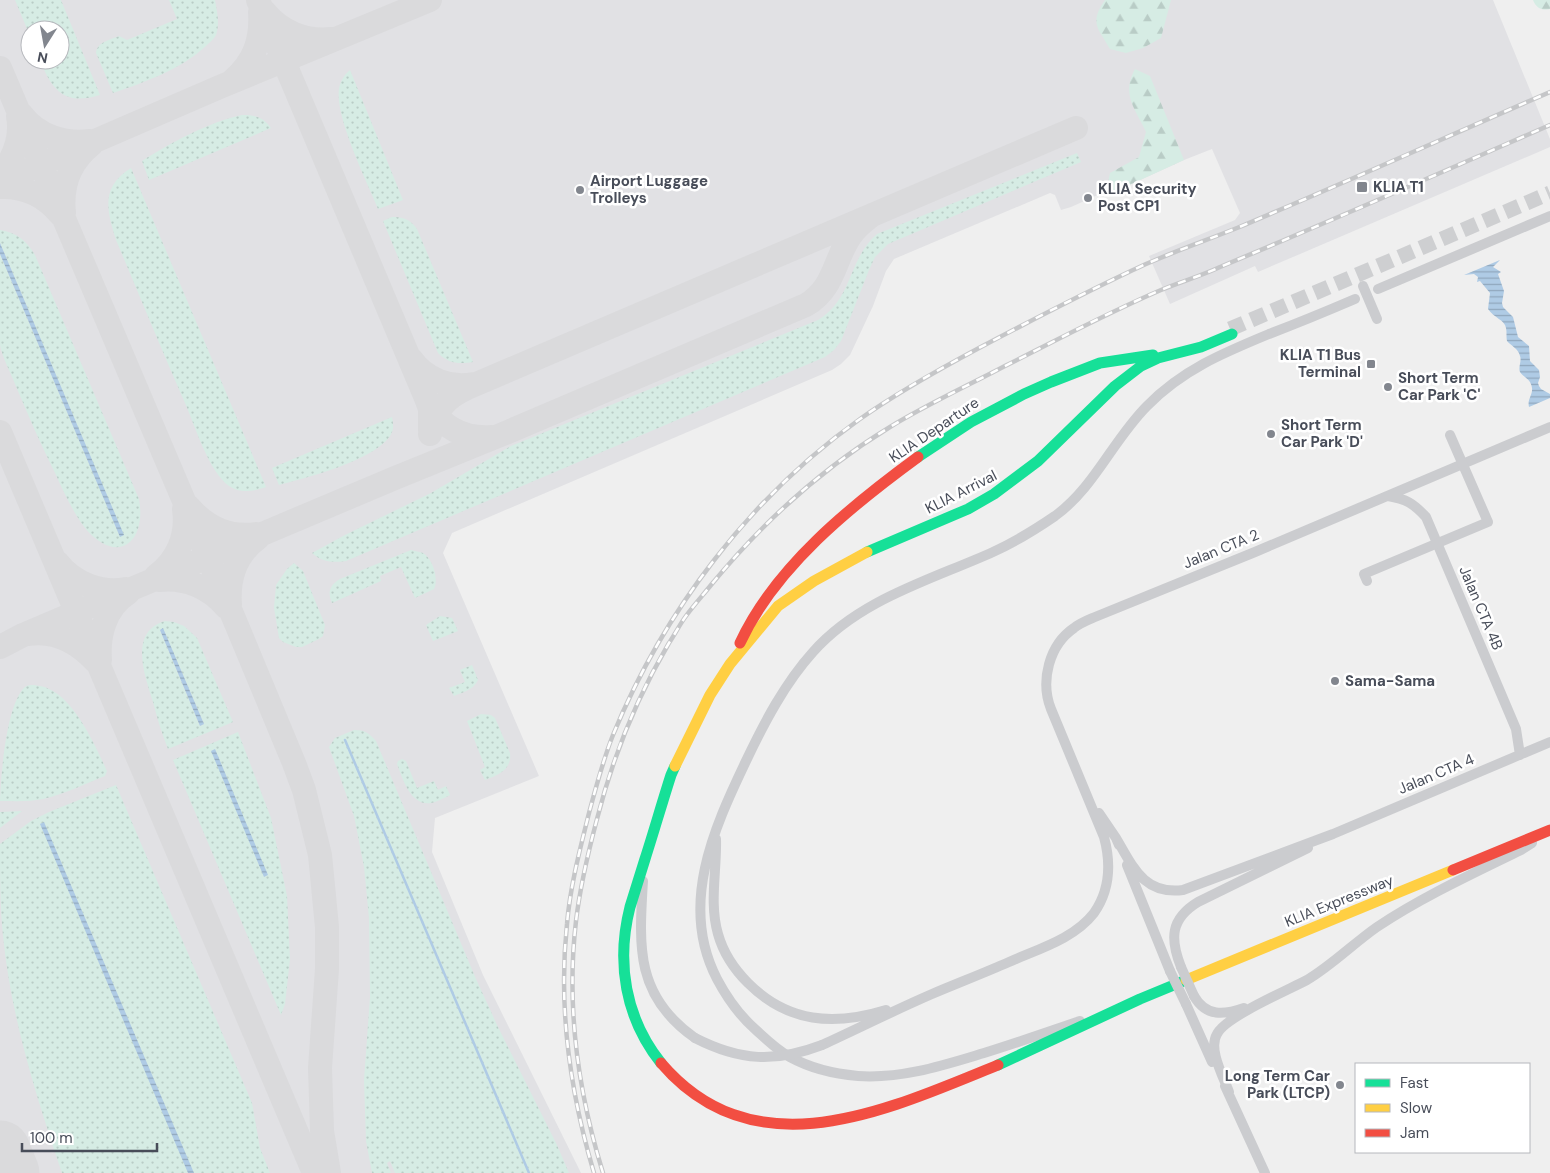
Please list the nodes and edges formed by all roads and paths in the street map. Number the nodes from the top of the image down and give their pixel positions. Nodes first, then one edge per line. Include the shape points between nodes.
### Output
1 (1550, 216) edge
2 (1363, 286) dead end
3 (1378, 289) dead end
4 (1355, 299) dead end
5 (1377, 319) dead end
6 (1231, 331) joint
7 (1550, 427) edge
8 (1450, 435) dead end
9 (1388, 496) junction
10 (1367, 581) dead end
11 (730, 664) junction
12 (1550, 742) edge
13 (1520, 755) junction
14 (1087, 796) junction
15 (1550, 831) edge
16 (716, 833) junction
17 (1333, 834) junction
18 (1116, 838) junction
19 (645, 856) junction
20 (930, 995) junction
21 (1139, 999) junction
22 (1269, 999) junction
23 (1229, 1092) junction
24 (1265, 1173) edge

1 - 3 street
2 - 5 street, bridge
4 - 16 street via 1193,369 1133,420 1080,493 1057,515 1015,541 886,599 836,631 812,653 782,695 732,790
6 - 11 main road, KLIA Arrival via 1201,347 1140,366 1038,461 994,494 968,509 865,553 814,581 778,606
6 - 11 main road, KLIA Departure via 1157,355 1095,364 1018,396 963,427 882,484 808,550 761,605
7 - 9 street, Jalan CTA 2
8 - 10 street, bridge via 1488,522 1364,574
9 - 13 street, Jalan CTA 4B via 1415,505 1426,517 1516,729
9 - 14 street, Jalan CTA 2 via 1095,616 1073,628 1053,653 1047,672 1047,694
11 - 19 main road, KLIA Expressway via 710,694 671,775
12 - 13 street, Jalan CTA 4
13 - 17 street, Jalan CTA 4
14 - 18 street
14 - 20 street via 1108,852 1108,878 1094,913 1076,930 1053,943
15 - 21 main road, KLIA Expressway
15 - 22 street via 1521,850 1419,901 1309,979
16 - 20 street via 713,884 718,935 741,976 768,1000 805,1016 836,1020 876,1013
16 - 21 street via 706,859 701,895 701,928 707,957 739,1013 776,1048 803,1062 860,1076 914,1072 998,1048
17 - 18 street via 1174,891 1157,888 1142,878
17 - 22 street, bridge via 1198,902 1178,920 1174,947 1197,1002 1208,1011 1220,1013
18 - 23 street, bridge via 1170,971
19 - 20 street, bridge via 641,939 646,976 664,1010 695,1038 738,1055 790,1055 822,1045
19 - 21 main road, KLIA Expressway via 626,934 624,968 632,1011 651,1050 677,1081 708,1104 746,1121 772,1127 816,1127 872,1114 1046,1044
22 - 23 street via 1222,1026 1215,1037 1214,1052
23 - 24 street

